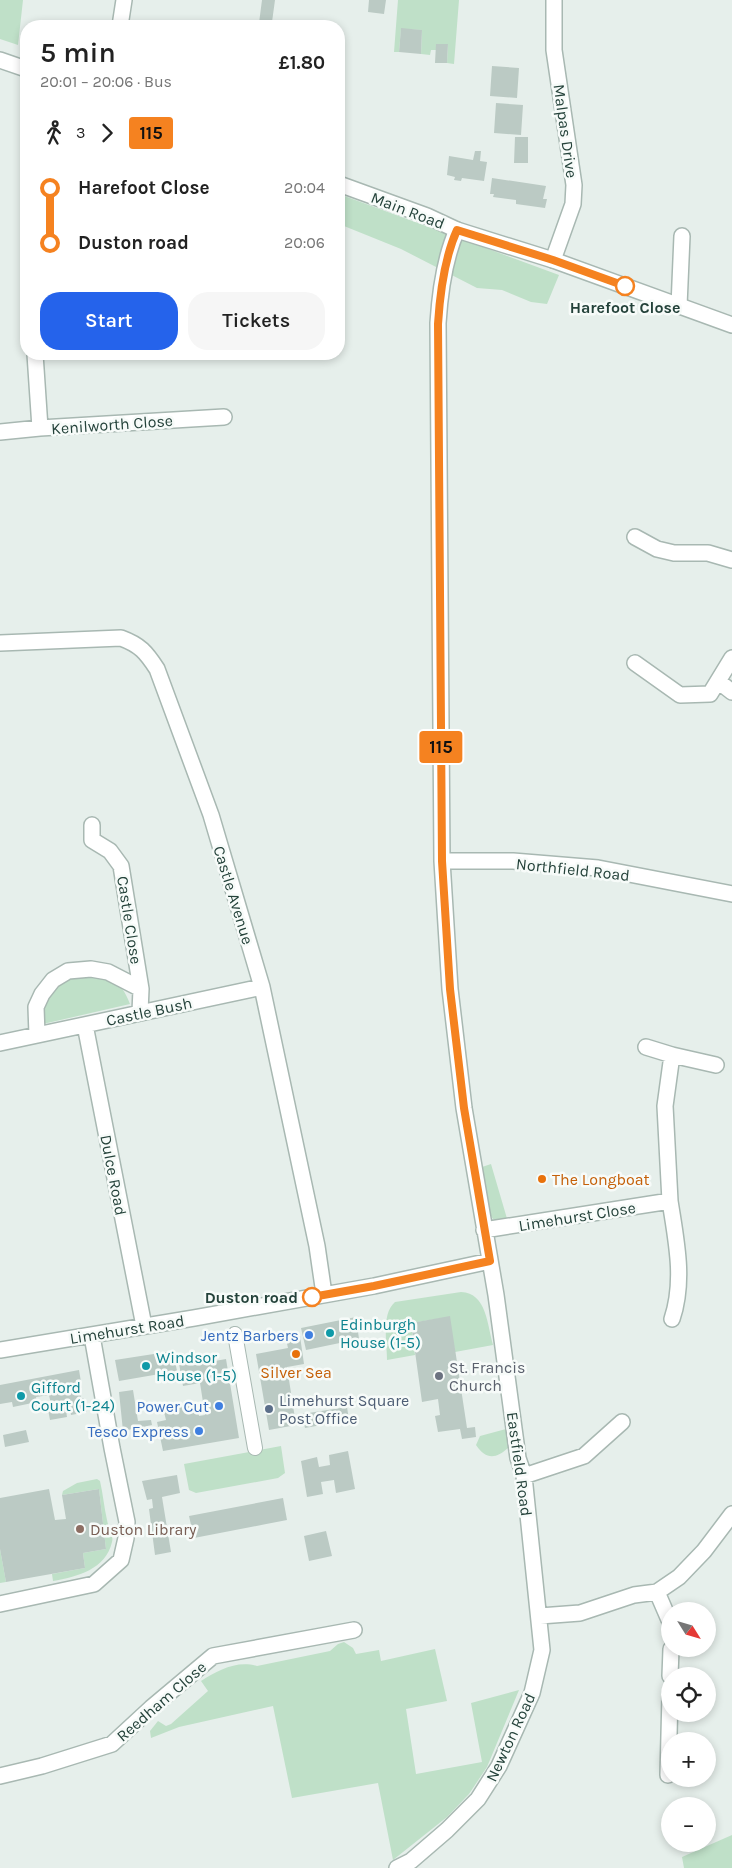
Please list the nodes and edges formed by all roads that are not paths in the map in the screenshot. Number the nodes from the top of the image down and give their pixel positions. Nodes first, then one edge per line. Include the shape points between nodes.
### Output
1 (124, 0) edge
2 (554, 0) edge
3 (121, 20) edge
4 (0, 60) edge
5 (20, 67) edge
6 (345, 186) edge
7 (457, 230) junction
8 (682, 236) dead end
9 (553, 260) junction
10 (679, 306) junction
11 (732, 325) edge
12 (35, 360) edge
13 (224, 417) dead end
14 (40, 428) junction
15 (0, 432) edge
16 (634, 537) dead end
17 (732, 560) edge
18 (0, 643) edge
19 (732, 658) edge
20 (635, 663) dead end
21 (718, 681) junction
22 (732, 692) edge
23 (92, 825) dead end
24 (442, 861) junction
25 (732, 894) edge
26 (262, 987) junction
27 (141, 989) junction
28 (140, 1012) junction
29 (84, 1025) junction
30 (37, 1035) junction
31 (0, 1043) edge
32 (646, 1047) dead end
33 (672, 1055) junction
34 (716, 1065) dead end
35 (670, 1201) junction
36 (484, 1230) junction
37 (490, 1261) junction
38 (324, 1294) junction
39 (672, 1319) dead end
40 (144, 1326) junction
41 (235, 1334) dead end
42 (92, 1336) junction
43 (0, 1350) edge
44 (622, 1422) dead end
45 (255, 1448) dead end
46 (524, 1476) junction
47 (732, 1514) edge
48 (533, 1567) joint
49 (657, 1592) junction
50 (661, 1602) edge
51 (0, 1604) edge
52 (540, 1616) junction
53 (354, 1630) dead end
54 (0, 1776) edge
55 (415, 1864) edge
56 (398, 1868) edge

1 - 3 street
2 - 9 street, Malpas Drive via 554,50 574,185 573,204
4 - 5 street
6 - 7 street, Main Road
7 - 9 street, Main Road
7 - 24 street, Eastfield Road via 444,270 438,324
8 - 10 street
9 - 10 street, Main Road
10 - 11 street, Main Road
12 - 14 street
13 - 14 street, Kenilworth Close
14 - 15 street, Kenilworth Close
16 - 17 street via 657,549 674,553 708,553
18 - 26 street, Castle Avenue via 121,638 147,653 157,669 211,815
19 - 21 street
20 - 21 street via 680,695 710,694
21 - 22 street
23 - 27 street, Castle Close via 87,845 110,851 121,866
24 - 25 street, Northfield Road via 598,868
24 - 36 street, Eastfield Road via 450,989 464,1108
26 - 28 street, Castle Bush
26 - 38 street, Castle Avenue via 317,1246
27 - 28 street, Castle Close
27 - 30 street, Castle Bush via 108,972 90,969 68,971 53,980 42,994 36,1007
28 - 29 street, Castle Bush
29 - 30 street, Castle Bush
29 - 40 street, Dulce Road
30 - 31 street, Castle Bush
32 - 33 street
33 - 34 street
33 - 35 street via 665,1106
35 - 36 street, Limehurst Close
35 - 39 street via 679,1281
36 - 37 street, Eastfield Road
37 - 38 street, Limehurst Road
37 - 46 street, Eastfield Road via 518,1458
38 - 40 street, Limehurst Road
40 - 42 street, Limehurst Road
41 - 45 street
42 - 43 street, Limehurst Road
42 - 51 street via 127,1522 122,1560 94,1584
44 - 46 street via 584,1456
46 - 48 street, Eastfield Road
47 - 49 street via 704,1551 679,1577
48 - 52 street, Newton Road
49 - 50 street
49 - 52 street via 634,1595 580,1613
52 - 55 street, Newton Road via 542,1650 532,1693 500,1766 478,1799
53 - 54 street, Reedham Close via 212,1656 112,1744
55 - 56 street, Newton Road

